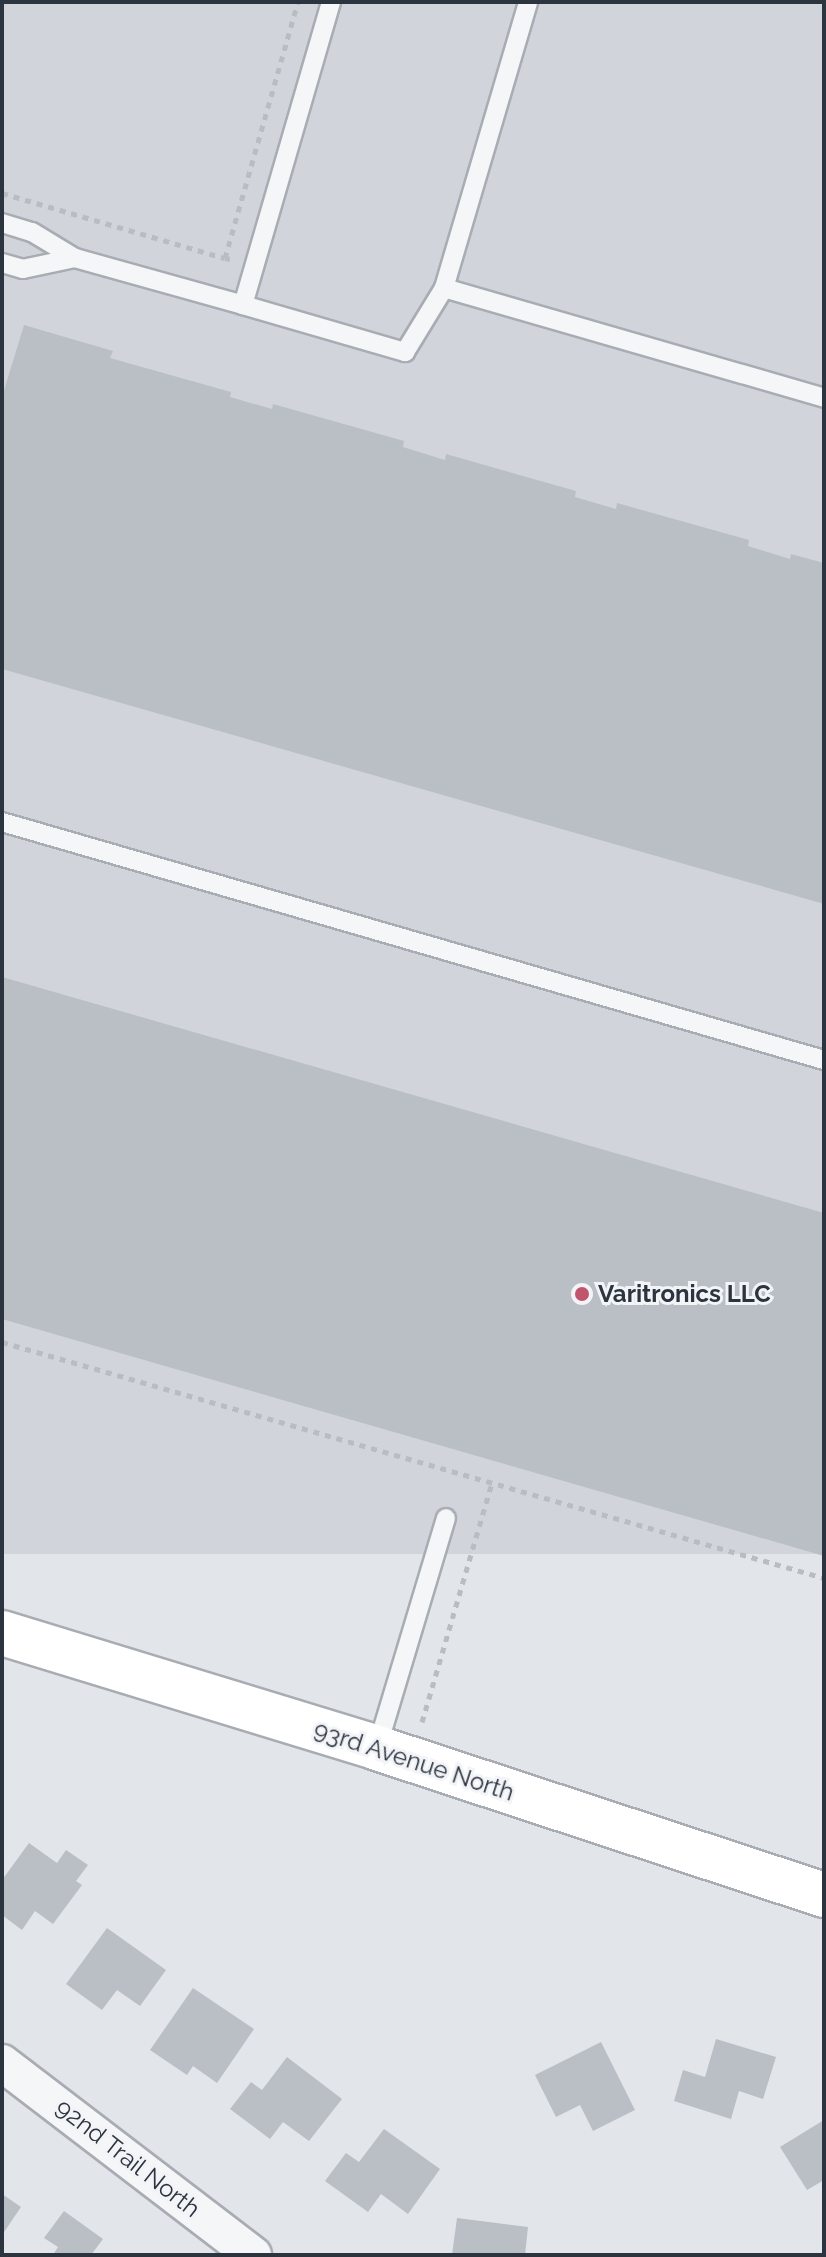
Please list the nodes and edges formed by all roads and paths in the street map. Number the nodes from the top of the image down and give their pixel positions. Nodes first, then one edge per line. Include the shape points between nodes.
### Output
1 (298, 2) edge
2 (331, 2) edge
3 (528, 2) edge
4 (2, 193) edge
5 (2, 223) edge
6 (75, 258) junction
7 (225, 258) junction
8 (2, 263) edge
9 (254, 265) junction
10 (444, 288) junction
11 (243, 305) junction
12 (824, 398) edge
13 (2, 822) edge
14 (824, 1060) edge
15 (2, 1342) edge
16 (492, 1483) junction
17 (446, 1518) dead end
18 (824, 1578) edge
19 (2, 1633) edge
20 (377, 1748) junction
21 (824, 1895) edge
22 (2, 2063) edge
23 (253, 2255) edge

1 - 7 path
2 - 9 lane
3 - 10 lane
4 - 7 path
5 - 6 lane via 32,232
6 - 8 lane via 23,269
6 - 11 lane
7 - 9 path
9 - 11 lane
10 - 11 lane via 405,352
10 - 12 lane
13 - 14 lane
15 - 16 path
16 - 18 path
16 - 20 path via 426,1720
17 - 20 lane
19 - 20 street, 93rd Avenue North
20 - 21 street, 93rd Avenue North
22 - 23 street, 92nd Trail North

